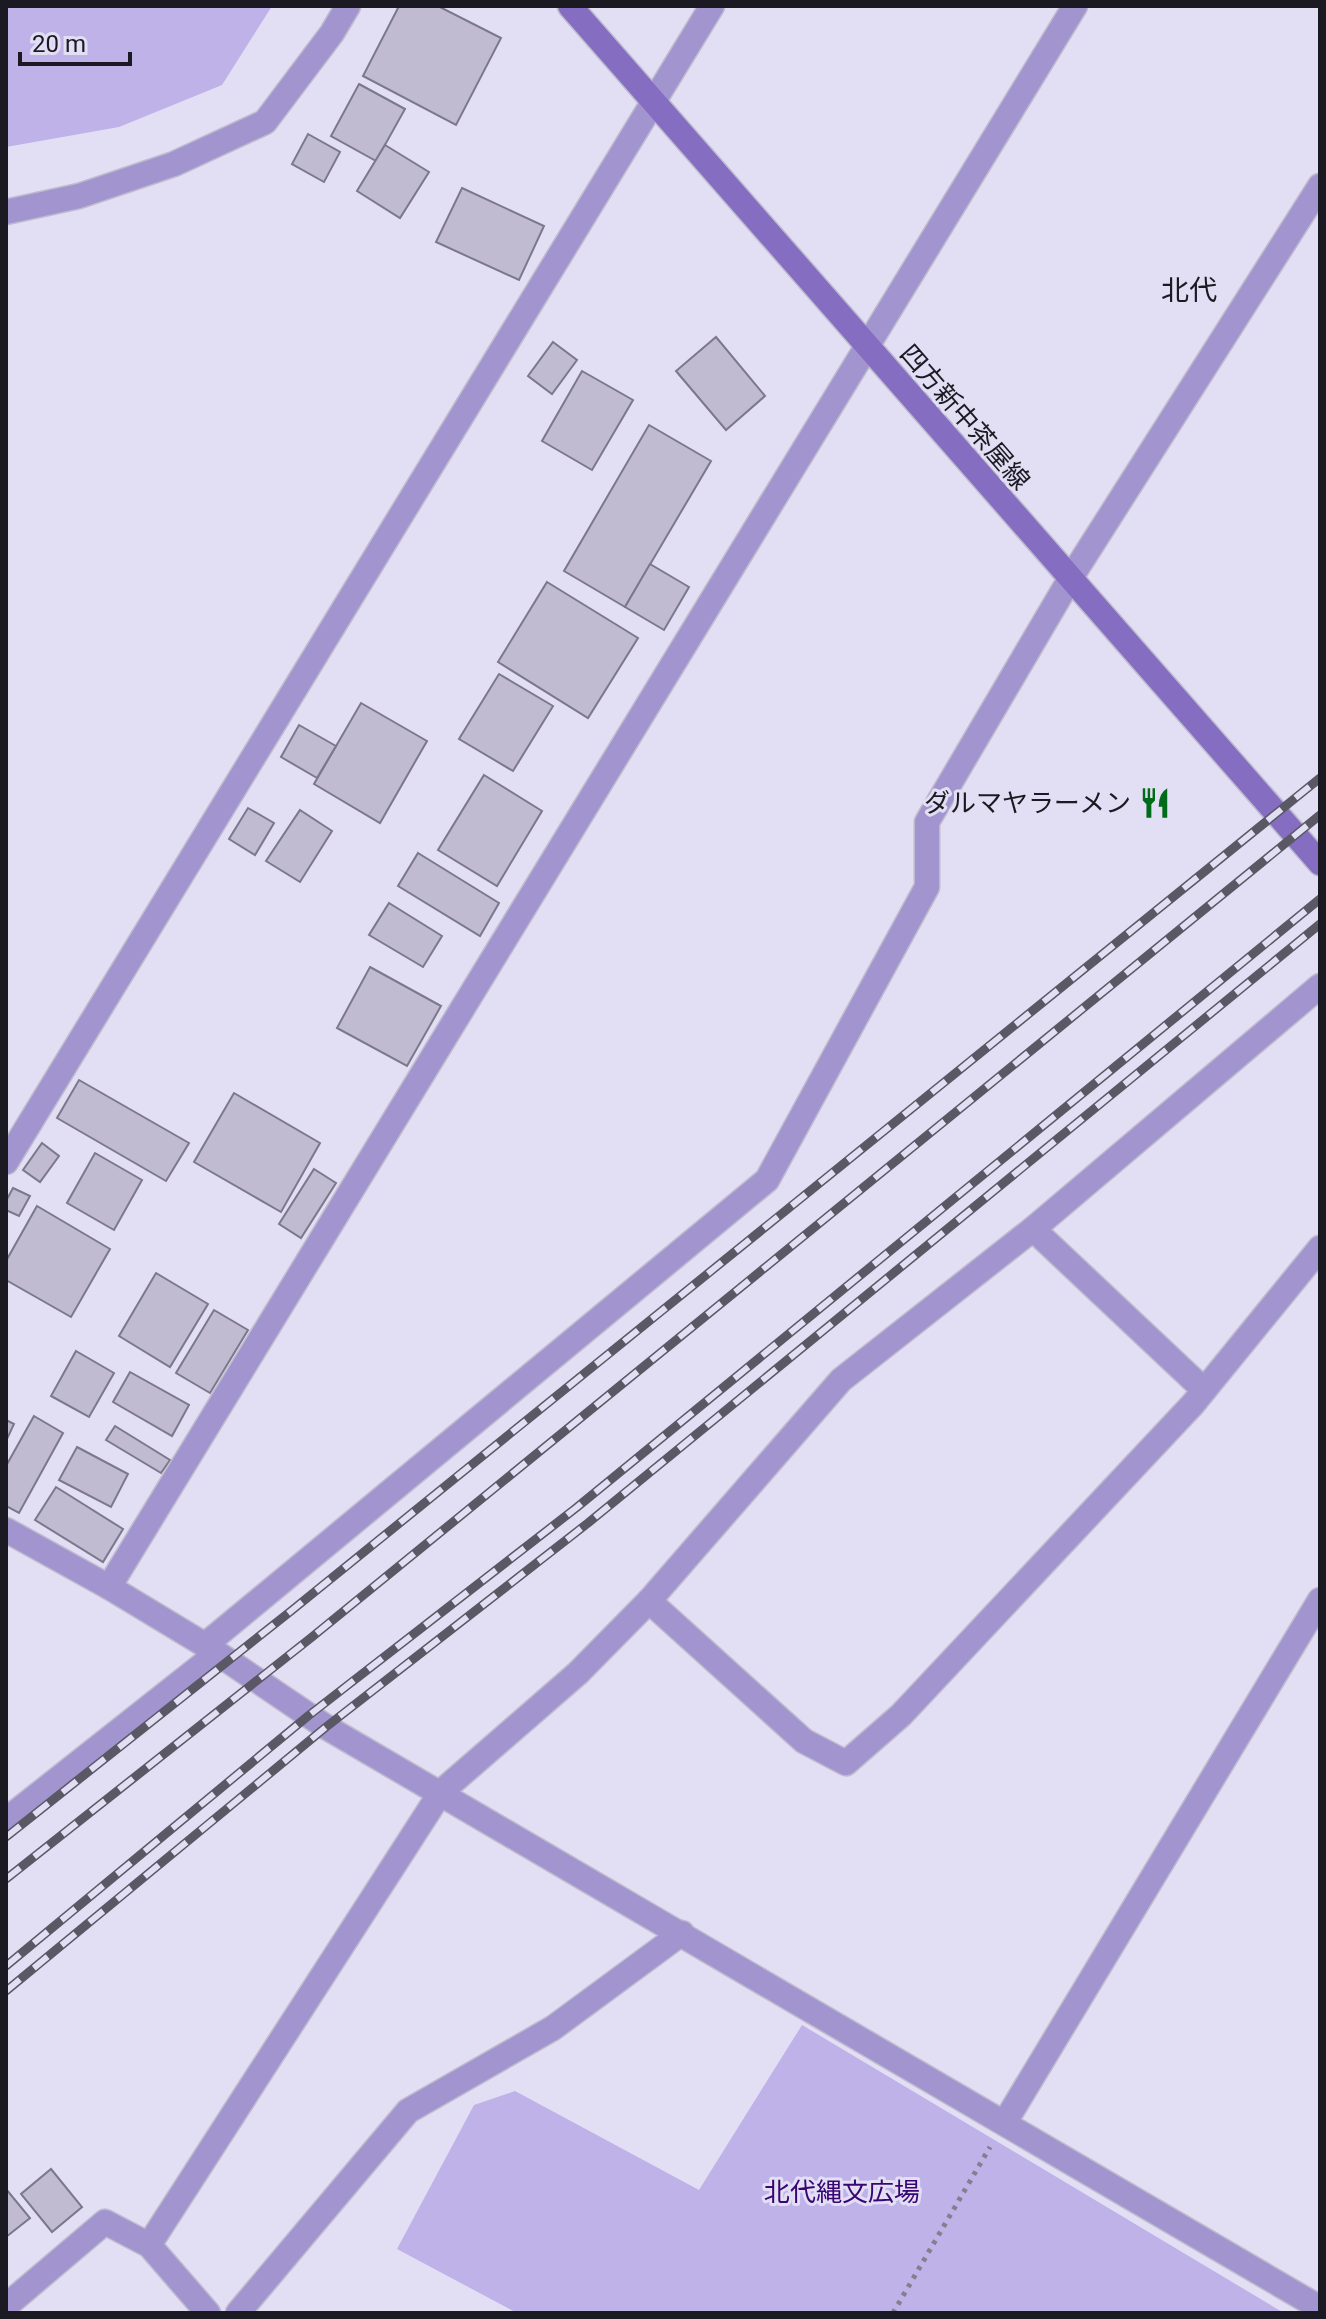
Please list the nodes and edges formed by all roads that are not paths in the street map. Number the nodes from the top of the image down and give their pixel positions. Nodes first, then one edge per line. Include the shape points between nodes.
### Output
1 (348, 6) edge
2 (570, 6) edge
3 (712, 6) edge
4 (1075, 6) edge
5 (653, 102) junction
6 (1317, 199) edge
7 (6, 212) edge
8 (867, 348) junction
9 (1070, 579) junction
10 (1313, 856) edge
11 (1320, 986) edge
12 (6, 1162) edge
13 (1033, 1229) junction
14 (1320, 1248) edge
15 (1204, 1390) junction
16 (6, 1530) edge
17 (109, 1587) junction
18 (649, 1601) junction
19 (1316, 1616) edge
20 (210, 1650) junction
21 (441, 1792) junction
22 (6, 1820) edge
23 (682, 1933) junction
24 (1005, 2122) junction
25 (149, 2245) junction
26 (6, 2306) edge
27 (1320, 2308) edge
28 (208, 2313) edge
29 (238, 2313) edge

1 - 7 street via 265,122 174,164 79,196
2 - 5 main road, 四方新中茶屋線
3 - 5 street
4 - 8 street
5 - 8 main road, 四方新中茶屋線
5 - 12 street
6 - 9 street
8 - 9 main road, 四方新中茶屋線
8 - 17 street
9 - 10 main road, 四方新中茶屋線
9 - 20 street via 927,822 927,887 767,1180
11 - 13 street
13 - 15 street
13 - 18 street via 841,1380
14 - 15 street
15 - 18 street via 901,1715 846,1763 804,1741
16 - 17 street
17 - 20 street
18 - 21 street via 578,1673
19 - 24 street
20 - 21 street via 308,1716
20 - 22 street
21 - 23 street
21 - 25 street
23 - 24 street
23 - 29 street via 553,2028 408,2111
24 - 27 street
25 - 26 street via 105,2222
25 - 28 street

